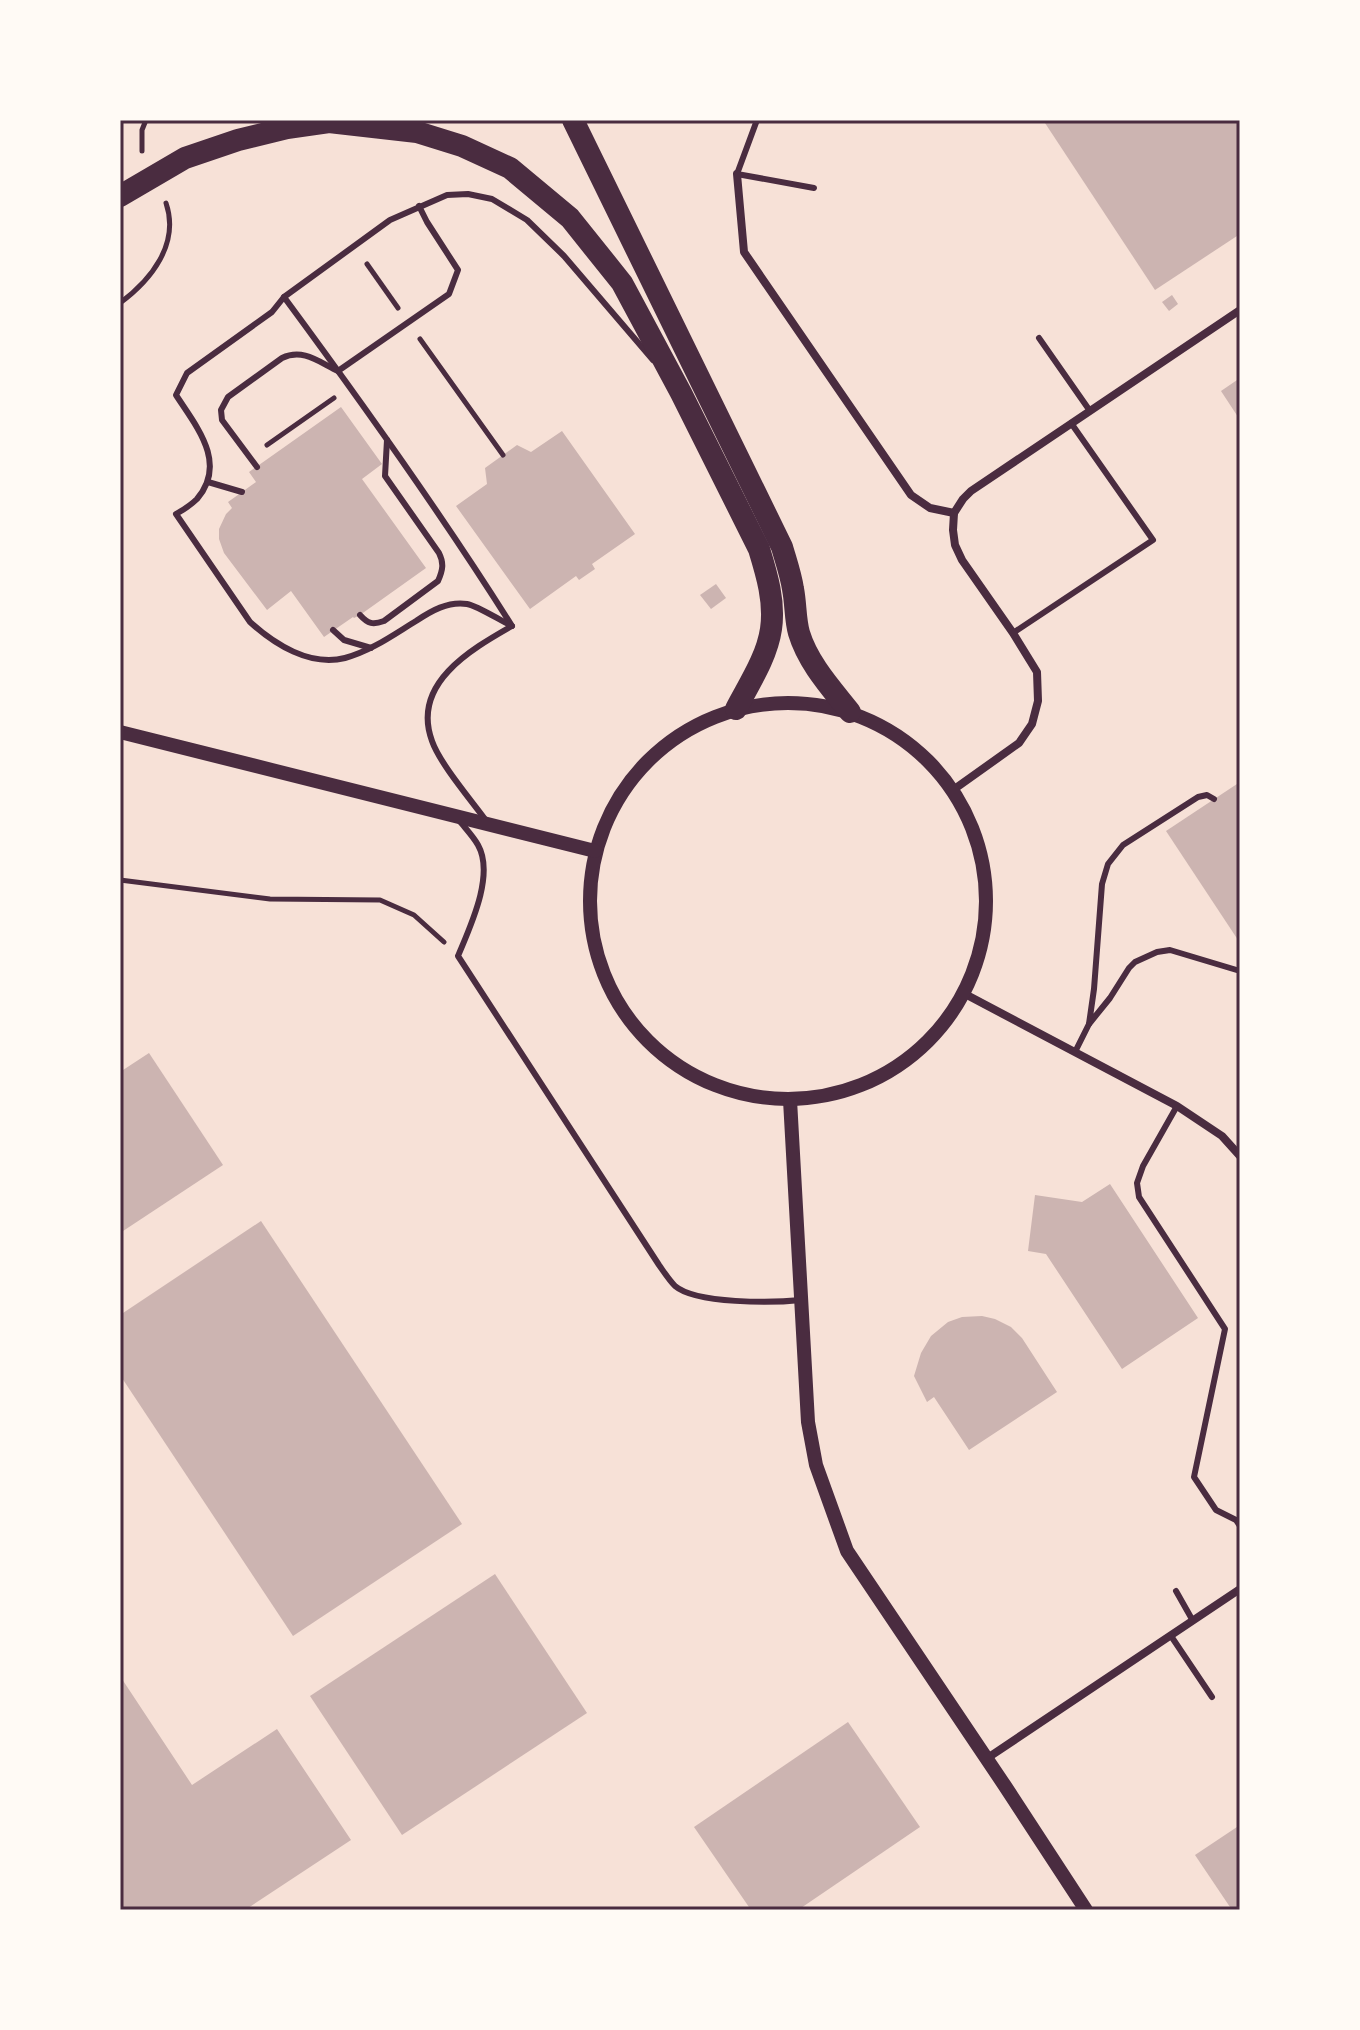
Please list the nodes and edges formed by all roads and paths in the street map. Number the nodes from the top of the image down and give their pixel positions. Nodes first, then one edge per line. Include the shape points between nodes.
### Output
1 (146, 120) edge
2 (573, 120) edge
3 (757, 120) edge
4 (737, 174) junction
5 (153, 175) junction
6 (814, 188) dead end
7 (120, 196) edge
8 (419, 206) junction
9 (355, 246) junction
10 (284, 297) junction
11 (120, 303) edge
12 (1240, 310) edge
13 (408, 322) junction
14 (1039, 338) dead end
15 (338, 371) junction
16 (681, 393) junction
17 (1090, 411) junction
18 (1071, 423) junction
19 (387, 440) junction
20 (503, 455) dead end
21 (257, 467) dead end
22 (208, 482) junction
23 (242, 492) dead end
24 (954, 513) junction
25 (360, 615) dead end
26 (512, 626) junction
27 (333, 630) dead end
28 (1013, 633) junction
29 (371, 648) junction
30 (736, 709) junction
31 (850, 712) junction
32 (120, 732) edge
33 (953, 790) junction
34 (1214, 799) dead end
35 (456, 816) junction
36 (489, 825) junction
37 (595, 851) junction
38 (120, 880) edge
39 (458, 956) junction
40 (1240, 971) edge
41 (965, 994) junction
42 (1089, 1024) junction
43 (1075, 1052) junction
44 (790, 1100) junction
45 (1177, 1106) junction
46 (1240, 1156) edge
47 (801, 1300) junction
48 (1240, 1526) edge
49 (1240, 1589) edge
50 (1176, 1591) dead end
51 (1193, 1621) junction
52 (1171, 1636) junction
53 (1212, 1697) dead end
54 (986, 1759) junction
55 (1086, 1910) edge

1 - 5 path via 140,146
2 - 31 highway via 782,547 803,643
3 - 4 lane
4 - 6 lane
4 - 24 street via 744,252 911,495 930,508
5 - 7 highway
5 - 11 path via 169,211 166,246 148,280
5 - 16 highway via 238,140 329,122 417,132 462,146 510,168 570,218 622,283
8 - 9 lane
8 - 13 lane via 458,270 449,294
8 - 16 lane via 447,195 468,194 492,199 527,220
9 - 10 lane
9 - 13 path
10 - 15 lane
10 - 22 lane via 272,312 187,373 176,395 204,440
12 - 17 street
13 - 15 lane
13 - 20 path
14 - 17 lane
15 - 19 lane
15 - 21 lane via 291,354 228,397 222,420
16 - 30 highway via 759,549 772,601 771,630
17 - 18 street
18 - 24 street via 971,491
18 - 28 lane via 1153,540
19 - 25 lane via 385,476 439,553 442,572 438,581 384,621 374,624
19 - 26 lane
22 - 23 lane
22 - 29 lane via 196,501 176,514 250,622 280,645 314,658 342,659
24 - 28 street via 955,545 962,560
26 - 29 lane via 467,604 439,606
26 - 36 lane via 454,663 430,701 427,723 432,744
27 - 29 lane via 344,640
28 - 33 street via 1037,672 1032,724 1019,743
30 - 31 street via 794,702
30 - 37 street via 688,729 646,761 614,803
31 - 33 street via 908,742
32 - 35 street
33 - 41 street via 977,838 988,890 983,944
34 - 42 lane via 1198,797 1123,845 1108,864
35 - 36 street
35 - 39 lane via 479,847 484,866 476,912
36 - 37 street
37 - 44 street via 589,912 602,972 632,1025 691,1073 733,1092
38 - 39 path via 270,899 380,900 414,915
39 - 47 lane via 676,1287 695,1296
40 - 42 lane via 1170,950 1157,952 1129,968
41 - 43 street
41 - 44 street via 934,1037 894,1070 846,1091
42 - 43 lane
43 - 45 street
44 - 47 street
45 - 46 street via 1222,1136
45 - 48 lane via 1143,1166 1139,1197 1225,1329 1194,1477 1216,1510
47 - 54 street via 816,1465 847,1551
49 - 51 street
50 - 51 lane
51 - 52 street
52 - 53 lane
52 - 54 street
54 - 55 street

